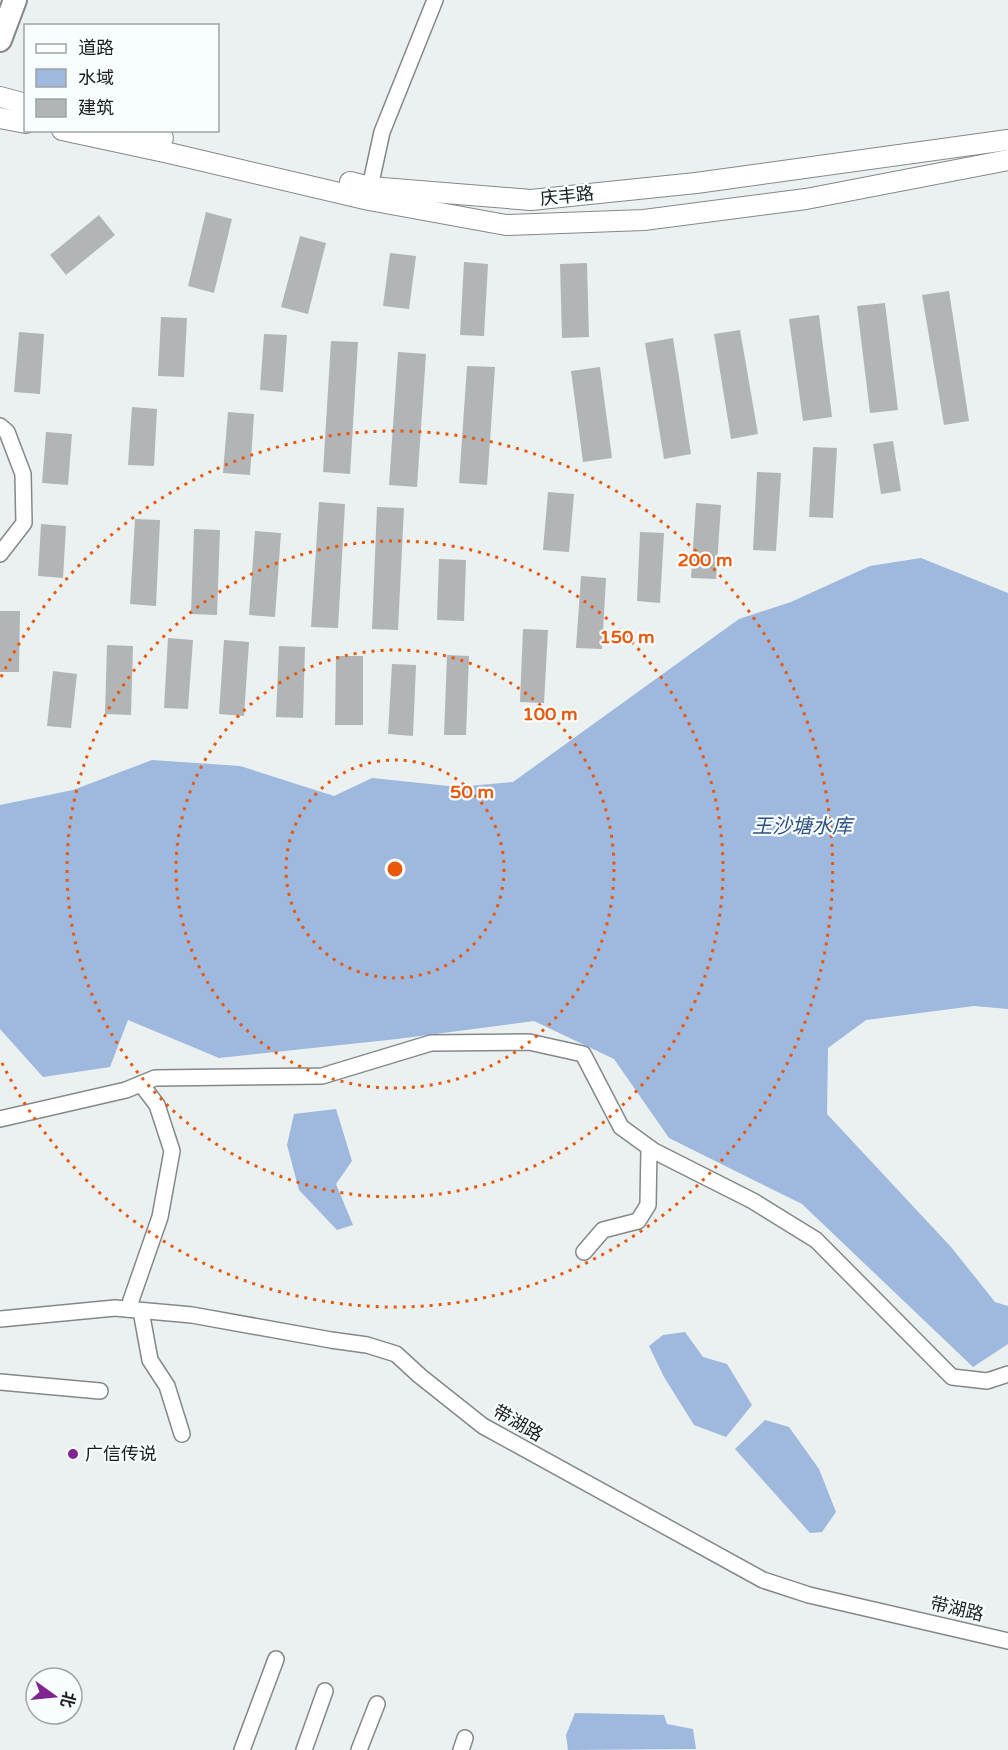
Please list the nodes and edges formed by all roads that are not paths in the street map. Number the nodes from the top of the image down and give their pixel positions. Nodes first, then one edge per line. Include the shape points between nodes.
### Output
1 (15, 0) edge
2 (435, 0) edge
3 (0, 40) edge
4 (0, 98) edge
5 (24, 104) edge
6 (0, 118) edge
7 (24, 123) edge
8 (71, 132) edge
9 (139, 132) edge
10 (1008, 140) edge
11 (1008, 160) edge
12 (370, 187) junction
13 (0, 426) edge
14 (0, 554) edge
15 (141, 1084) junction
16 (0, 1119) edge
17 (649, 1148) junction
18 (584, 1252) dead end
19 (134, 1310) junction
20 (0, 1318) edge
21 (1008, 1374) edge
22 (0, 1382) edge
23 (100, 1391) dead end
24 (182, 1434) dead end
25 (1008, 1641) edge
26 (276, 1659) dead end
27 (325, 1691) dead end
28 (377, 1704) dead end
29 (242, 1750) edge
30 (304, 1750) edge
31 (359, 1750) edge

1 - 3 highway
2 - 12 street via 382,132
4 - 5 main road
6 - 7 main road
8 - 11 main road via 369,200 506,225 644,220 806,199
9 - 12 main road, 庆丰路
10 - 12 main road, 庆丰路 via 696,183 531,200
13 - 14 street via 7,432 23,474 24,523
15 - 16 street
15 - 17 street via 155,1078 322,1076 431,1043 529,1042 583,1054 621,1127
15 - 19 street via 157,1105 172,1151 160,1217
17 - 18 street via 648,1205 638,1221 603,1230
17 - 21 street via 753,1201 816,1240 952,1377 987,1381
19 - 20 street, 带湖路 via 115,1308
19 - 24 street via 150,1360 168,1386
19 - 25 street, 带湖路 via 192,1315 368,1345 396,1354 483,1426 763,1580 809,1595
22 - 23 street
26 - 29 street
27 - 30 street
28 - 31 street

